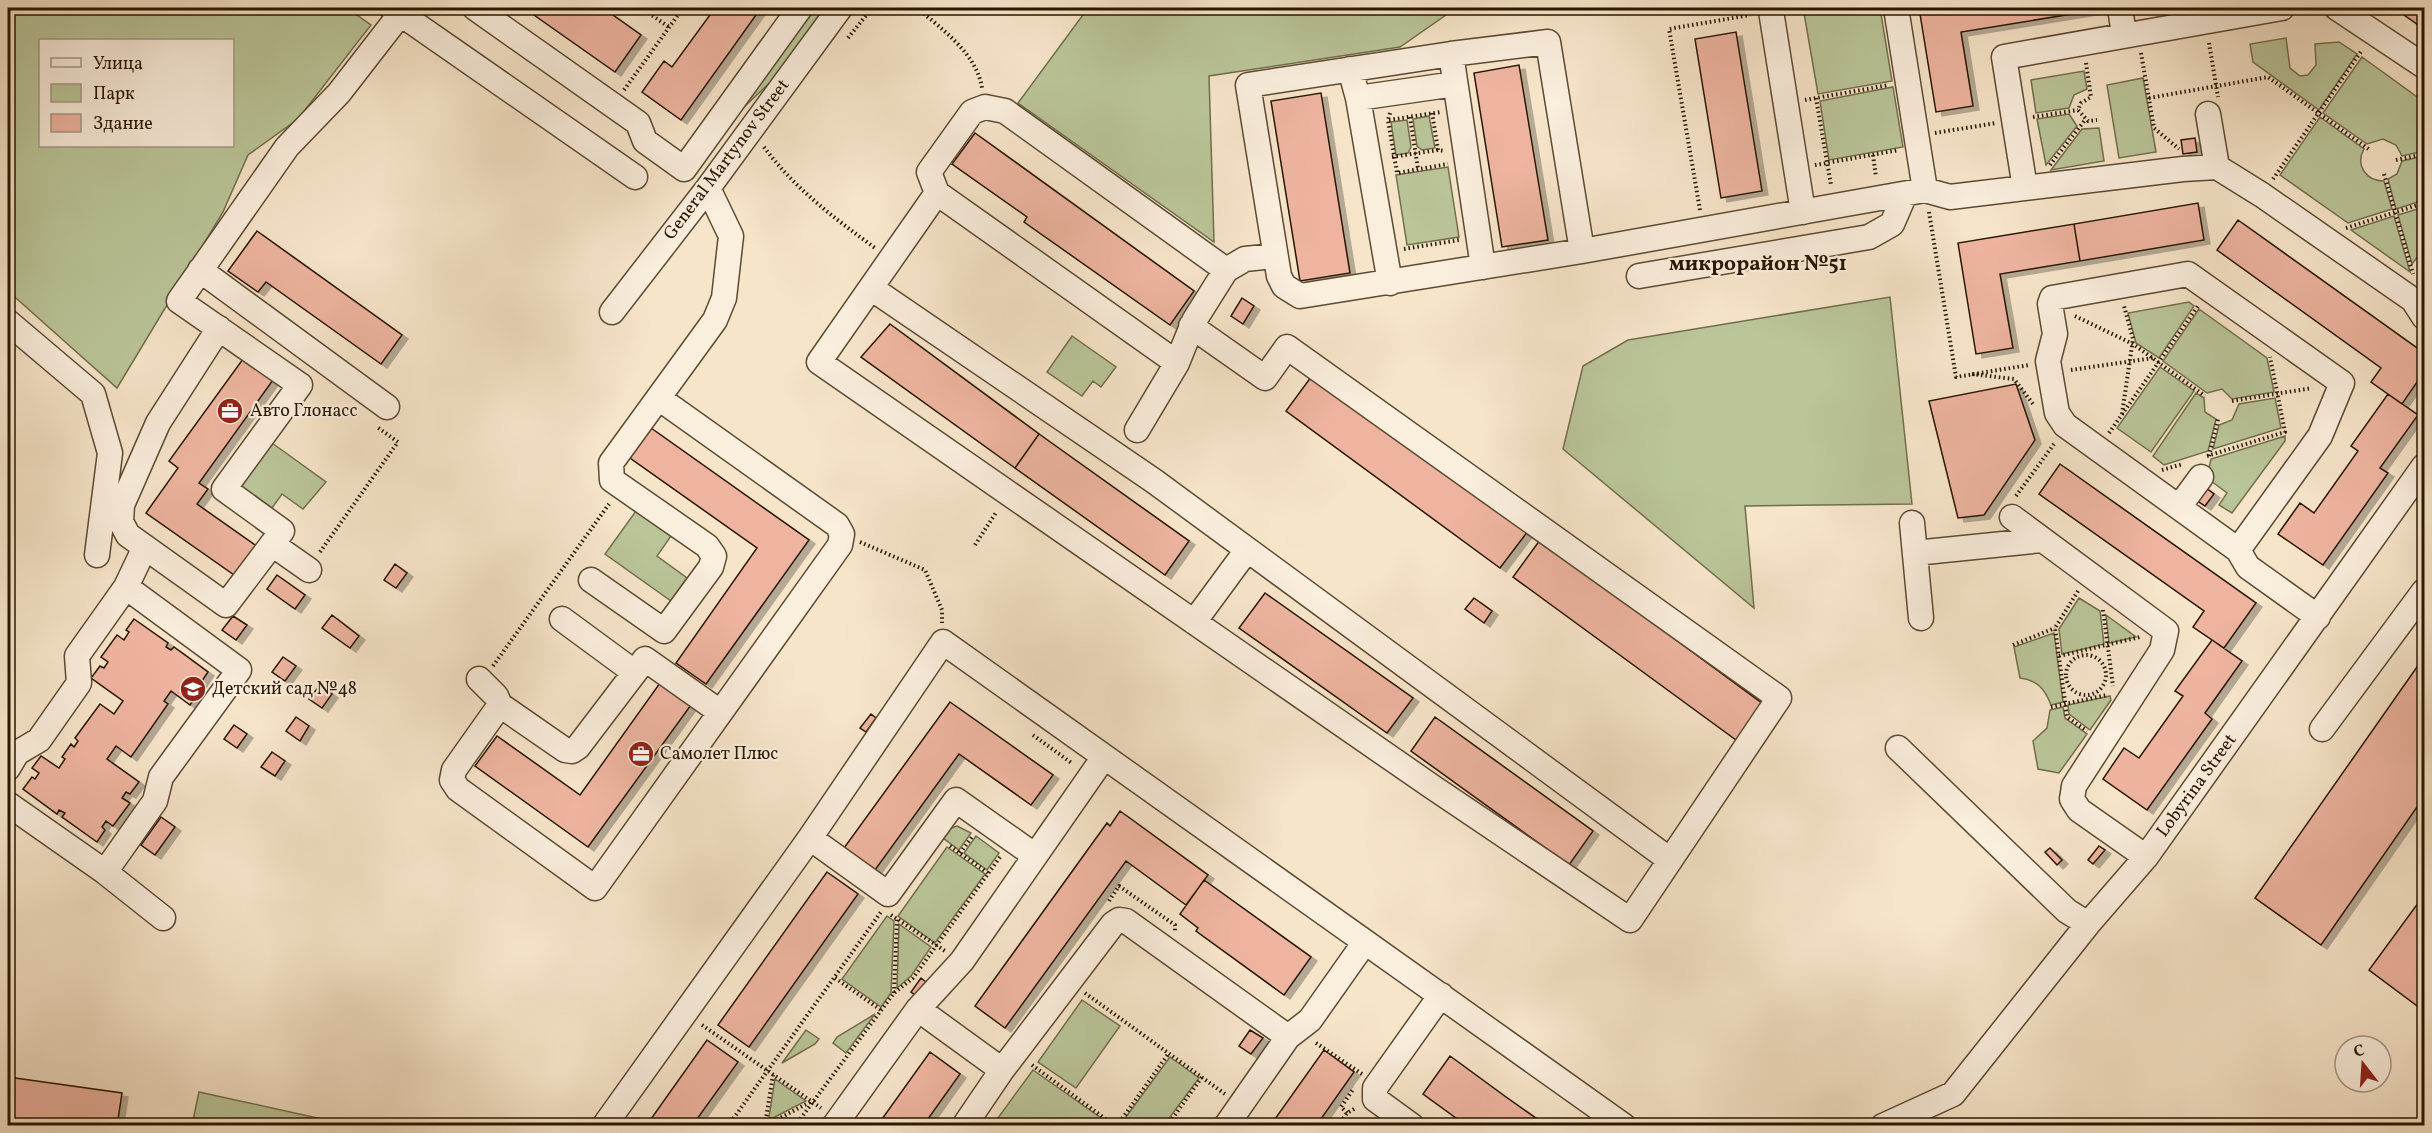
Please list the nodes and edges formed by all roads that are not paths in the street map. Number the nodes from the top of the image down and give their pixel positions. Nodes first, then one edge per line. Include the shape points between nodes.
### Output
1 (475, 8) edge
2 (800, 8) edge
3 (840, 8) edge
4 (1896, 8) edge
5 (2120, 8) edge
6 (2282, 8) edge
7 (2337, 8) edge
8 (399, 9) edge
9 (1771, 11) road end
10 (2130, 33) junction
11 (1451, 54) junction
12 (2424, 66) edge
13 (1350, 69) junction
14 (1455, 84) junction
15 (1358, 98) junction
16 (2213, 108) road end
17 (2217, 167) junction
18 (634, 177) dead end
19 (2029, 187) junction
20 (708, 188) junction
21 (1915, 192) junction
22 (937, 193) junction
23 (1803, 212) junction
24 (1582, 251) junction
25 (1275, 255) junction
26 (1483, 267) junction
27 (200, 270) junction
28 (1226, 270) junction
29 (1639, 276) dead end
30 (1390, 283) junction
31 (871, 288) junction
32 (2420, 298) edge
33 (612, 312) dead end
34 (8, 322) edge
35 (1191, 326) junction
36 (219, 328) junction
37 (1177, 363) junction
38 (660, 399) junction
39 (378, 415) road end
40 (1137, 430) dead end
41 (2200, 463) road end
42 (2424, 466) edge
43 (2179, 507) junction
44 (2012, 517) road end
45 (1912, 523) dead end
46 (2042, 540) junction
47 (272, 544) junction
48 (145, 547) junction
49 (1247, 550) junction
50 (2238, 550) junction
51 (1915, 553) junction
52 (98, 555) dead end
53 (308, 570) road end
54 (591, 580) dead end
55 (126, 588) junction
56 (2424, 591) edge
57 (2318, 617) junction
58 (1921, 618) dead end
59 (562, 619) dead end
60 (1194, 622) junction
61 (634, 672) junction
62 (481, 680) road end
63 (500, 705) junction
64 (720, 712) junction
65 (2322, 729) dead end
66 (1898, 748) dead end
67 (1104, 757) junction
68 (8, 768) edge
69 (8, 804) edge
70 (810, 838) junction
71 (1034, 855) junction
72 (2146, 857) junction
73 (1670, 860) junction
74 (105, 872) junction
75 (163, 918) dead end
76 (2088, 924) junction
77 (1365, 942) junction
78 (1441, 995) junction
79 (918, 1009) junction
80 (1293, 1034) junction
81 (1002, 1070) junction
82 (836, 1123) edge
83 (604, 1125) edge
84 (964, 1125) edge
85 (1226, 1125) edge
86 (1412, 1125) edge
87 (1624, 1125) edge
88 (1883, 1125) edge

1 - 2 street via 638,123 645,141 684,169
3 - 20 street, General Martynov Street
4 - 21 street via 1919,147
5 - 10 street
6 - 10 street
7 - 12 street
8 - 18 street
8 - 27 street via 339,93 287,147
9 - 23 street
10 - 19 street via 2004,57
11 - 13 street
11 - 14 street
11 - 24 street via 1548,42
13 - 15 street
13 - 25 street via 1248,85
14 - 15 street
14 - 26 street
15 - 30 street
16 - 17 street
17 - 19 street
17 - 32 street
19 - 21 street via 1950,197
20 - 33 street, General Martynov Street
20 - 38 street via 731,236 724,298 715,320
21 - 23 street
21 - 29 street via 1892,224 1869,237
22 - 28 street via 929,172 972,112 985,107 1005,111
22 - 31 street
22 - 37 street
23 - 24 street
24 - 26 street
25 - 28 street via 1245,259
25 - 30 street via 1284,286 1300,296
26 - 30 street
27 - 36 street via 178,301
27 - 39 street
28 - 35 street
31 - 49 street
31 - 60 street via 819,362
34 - 52 street via 93,394 110,453
35 - 37 street
35 - 73 street via 1265,378 1287,347 1779,698
36 - 47 street via 300,385 224,489 282,531
36 - 48 street via 158,423 122,505 121,522 128,535
37 - 40 street
38 - 54 street via 611,463 612,480 707,546 714,556 711,567 664,631
38 - 64 street via 837,525 842,534 840,545
41 - 43 street
42 - 57 street, Lobyrina Street
43 - 50 street
43 - 50 street via 2065,425 2056,413 2049,367 2055,334 2050,304 2058,295 2188,274 2342,382 2320,436
44 - 46 street
45 - 51 street
46 - 51 street
46 - 72 street via 2166,631 2162,650 2074,786 2072,799 2079,810
47 - 48 street via 226,605
47 - 53 street
48 - 55 street
49 - 60 street
49 - 73 street
50 - 57 street via 2248,567
51 - 58 street
55 - 68 street via 76,656 80,683 39,740 17,753
55 - 74 street via 239,670 161,777 155,801
56 - 65 street
57 - 72 street, Lobyrina Street
59 - 61 street
60 - 73 street via 1630,920
61 - 63 street via 573,751 565,750
61 - 64 street via 645,659
62 - 63 street
63 - 64 street via 454,770 452,780 458,789 595,888
66 - 76 street via 2067,911
67 - 70 street via 943,642
67 - 71 street
67 - 77 street
69 - 74 street
70 - 71 street via 888,894 956,800
70 - 83 street
71 - 79 street via 962,961
72 - 76 street, Lobyrina Street
74 - 75 street
76 - 88 street, Lobyrina Street via 1953,1094
77 - 78 street
77 - 80 street via 1310,1020
78 - 86 street via 1375,1088 1375,1099
78 - 87 street
79 - 81 street
79 - 82 street
80 - 81 street via 1119,920 1068,980
80 - 85 street
81 - 84 street

